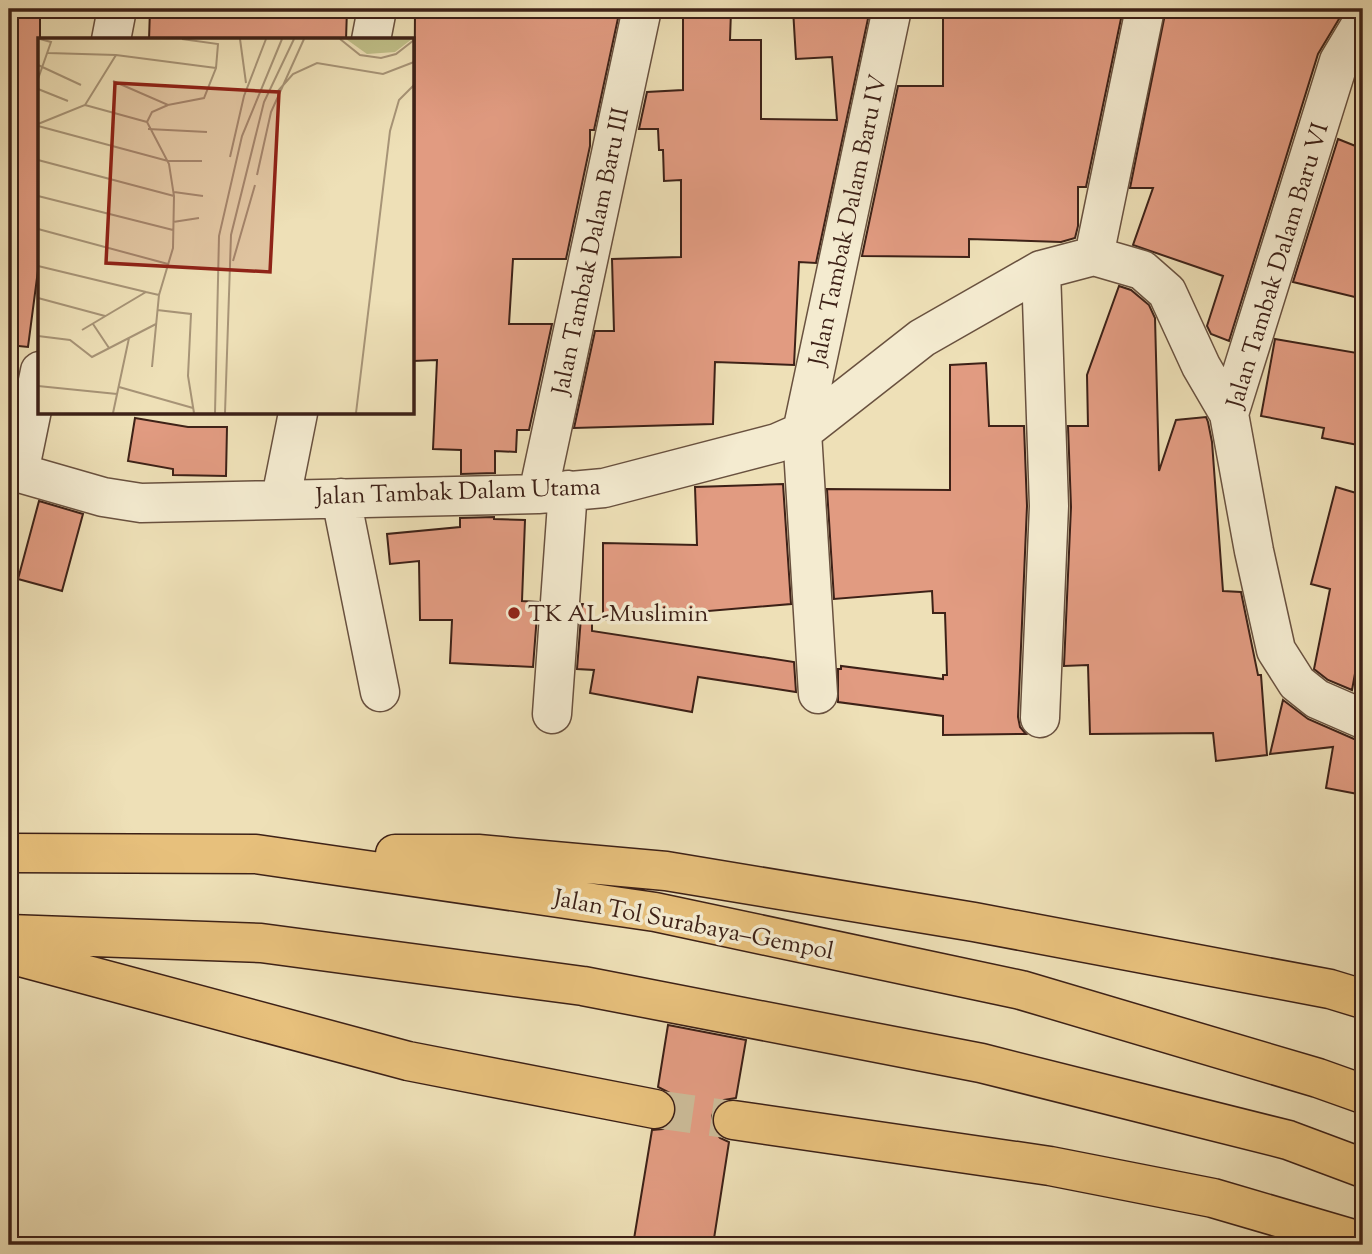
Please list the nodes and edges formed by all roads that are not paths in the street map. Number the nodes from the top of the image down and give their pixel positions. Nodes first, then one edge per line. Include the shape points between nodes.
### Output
1 (117, 9) edge
2 (377, 9) edge
3 (642, 9) edge
4 (892, 9) edge
5 (1145, 9) edge
6 (1363, 21) edge
7 (111, 38) edge
8 (371, 38) edge
9 (1094, 256) junction
10 (1041, 270) junction
11 (38, 379) edge
12 (1229, 414) junction
13 (298, 415) edge
14 (802, 432) junction
15 (14, 471) edge
16 (553, 492) junction
17 (281, 498) junction
18 (341, 498) junction
19 (380, 692) dead end
20 (818, 694) dead end
21 (552, 714) dead end
22 (1040, 718) dead end
23 (1363, 719) edge
24 (9, 853) edge
25 (256, 854) junction
26 (9, 934) edge
27 (9, 954) edge
28 (1352, 993) edge
29 (1363, 1094) edge
30 (655, 1109) tunnel mouth
31 (733, 1120) tunnel mouth
32 (1363, 1168) edge
33 (1363, 1242) edge

1 - 7 street
2 - 8 street
3 - 16 street, Jalan Tambak Dalam Baru III
4 - 14 street, Jalan Tambak Dalam Baru IV
5 - 9 street
6 - 12 street, Jalan Tambak Dalam Baru VI via 1339,61
9 - 10 street, Jalan Tambak Dalam Utama
9 - 12 street via 1142,270 1167,292
10 - 14 street, Jalan Tambak Dalam Utama via 922,338
10 - 22 street via 1049,506
11 - 15 street
12 - 23 street, Jalan Tambak Dalam Baru VI via 1276,650 1297,683 1317,699
13 - 17 street
14 - 16 street, Jalan Tambak Dalam Utama via 778,443 604,488
14 - 20 street, Jalan Tambak Dalam Baru IV
15 - 17 street, Jalan Tambak Dalam Utama via 141,503
16 - 18 street, Jalan Tambak Dalam Utama
16 - 21 street, Jalan Tambak Dalam Baru III
17 - 18 street, Jalan Tambak Dalam Utama
18 - 19 street
24 - 25 highway, Jalan Tol Surabaya–Gempol
25 - 28 highway via 478,854 667,871 974,922
25 - 29 highway, Jalan Tol Surabaya–Gempol via 655,912 994,984
26 - 32 highway via 261,943 583,986 981,1063 1289,1140
27 - 30 highway via 408,1061
31 - 33 highway via 1063,1168 1213,1198

